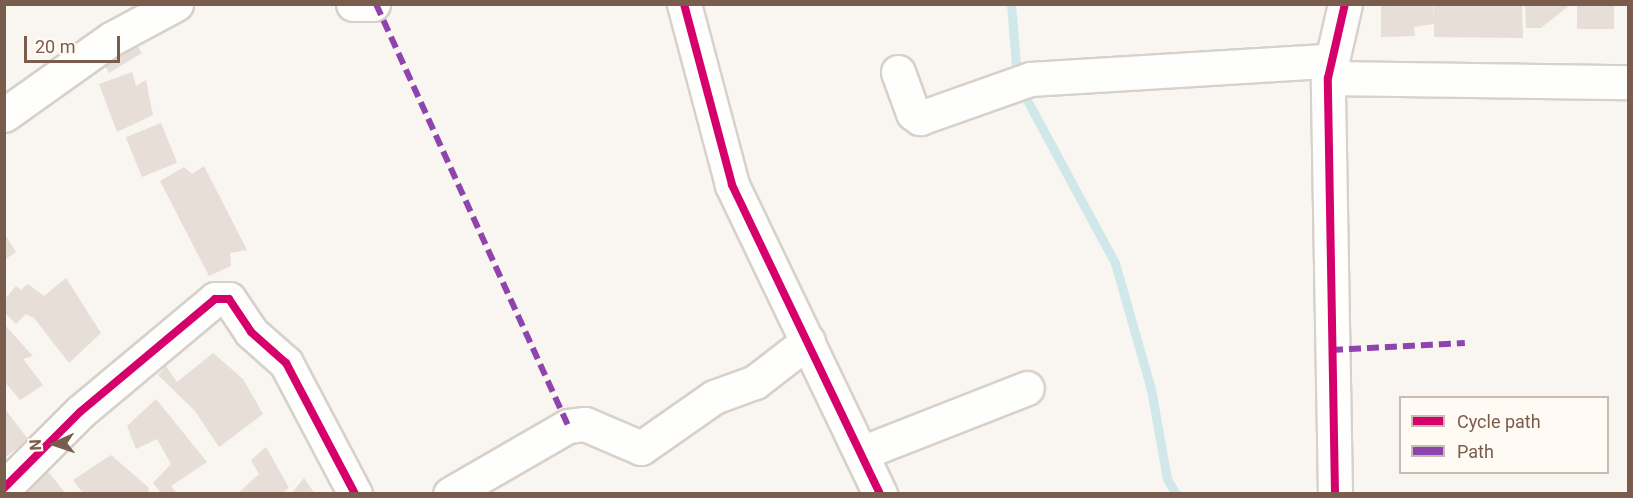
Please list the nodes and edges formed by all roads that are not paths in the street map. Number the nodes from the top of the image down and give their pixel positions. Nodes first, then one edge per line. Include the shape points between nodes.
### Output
1 (176, 4) edge
2 (353, 4) edge
3 (374, 4) edge
4 (684, 4) edge
5 (1346, 4) edge
6 (1328, 70) junction
7 (898, 72) dead end
8 (1629, 82) edge
9 (4, 115) edge
10 (808, 341) junction
11 (1026, 388) dead end
12 (861, 453) junction
13 (4, 488) edge
14 (355, 494) edge
15 (450, 494) edge
16 (880, 494) edge
17 (1335, 494) edge

1 - 9 street via 111,39
2 - 3 street
4 - 10 street via 732,185
5 - 6 street
6 - 7 street via 1030,79 997,87 920,118 913,113
6 - 8 street
6 - 17 street
10 - 12 street
10 - 15 street via 755,382 714,398 641,448 585,424 568,426
11 - 12 street
12 - 16 street
13 - 14 street via 153,351 215,299 229,299 251,332 286,363

